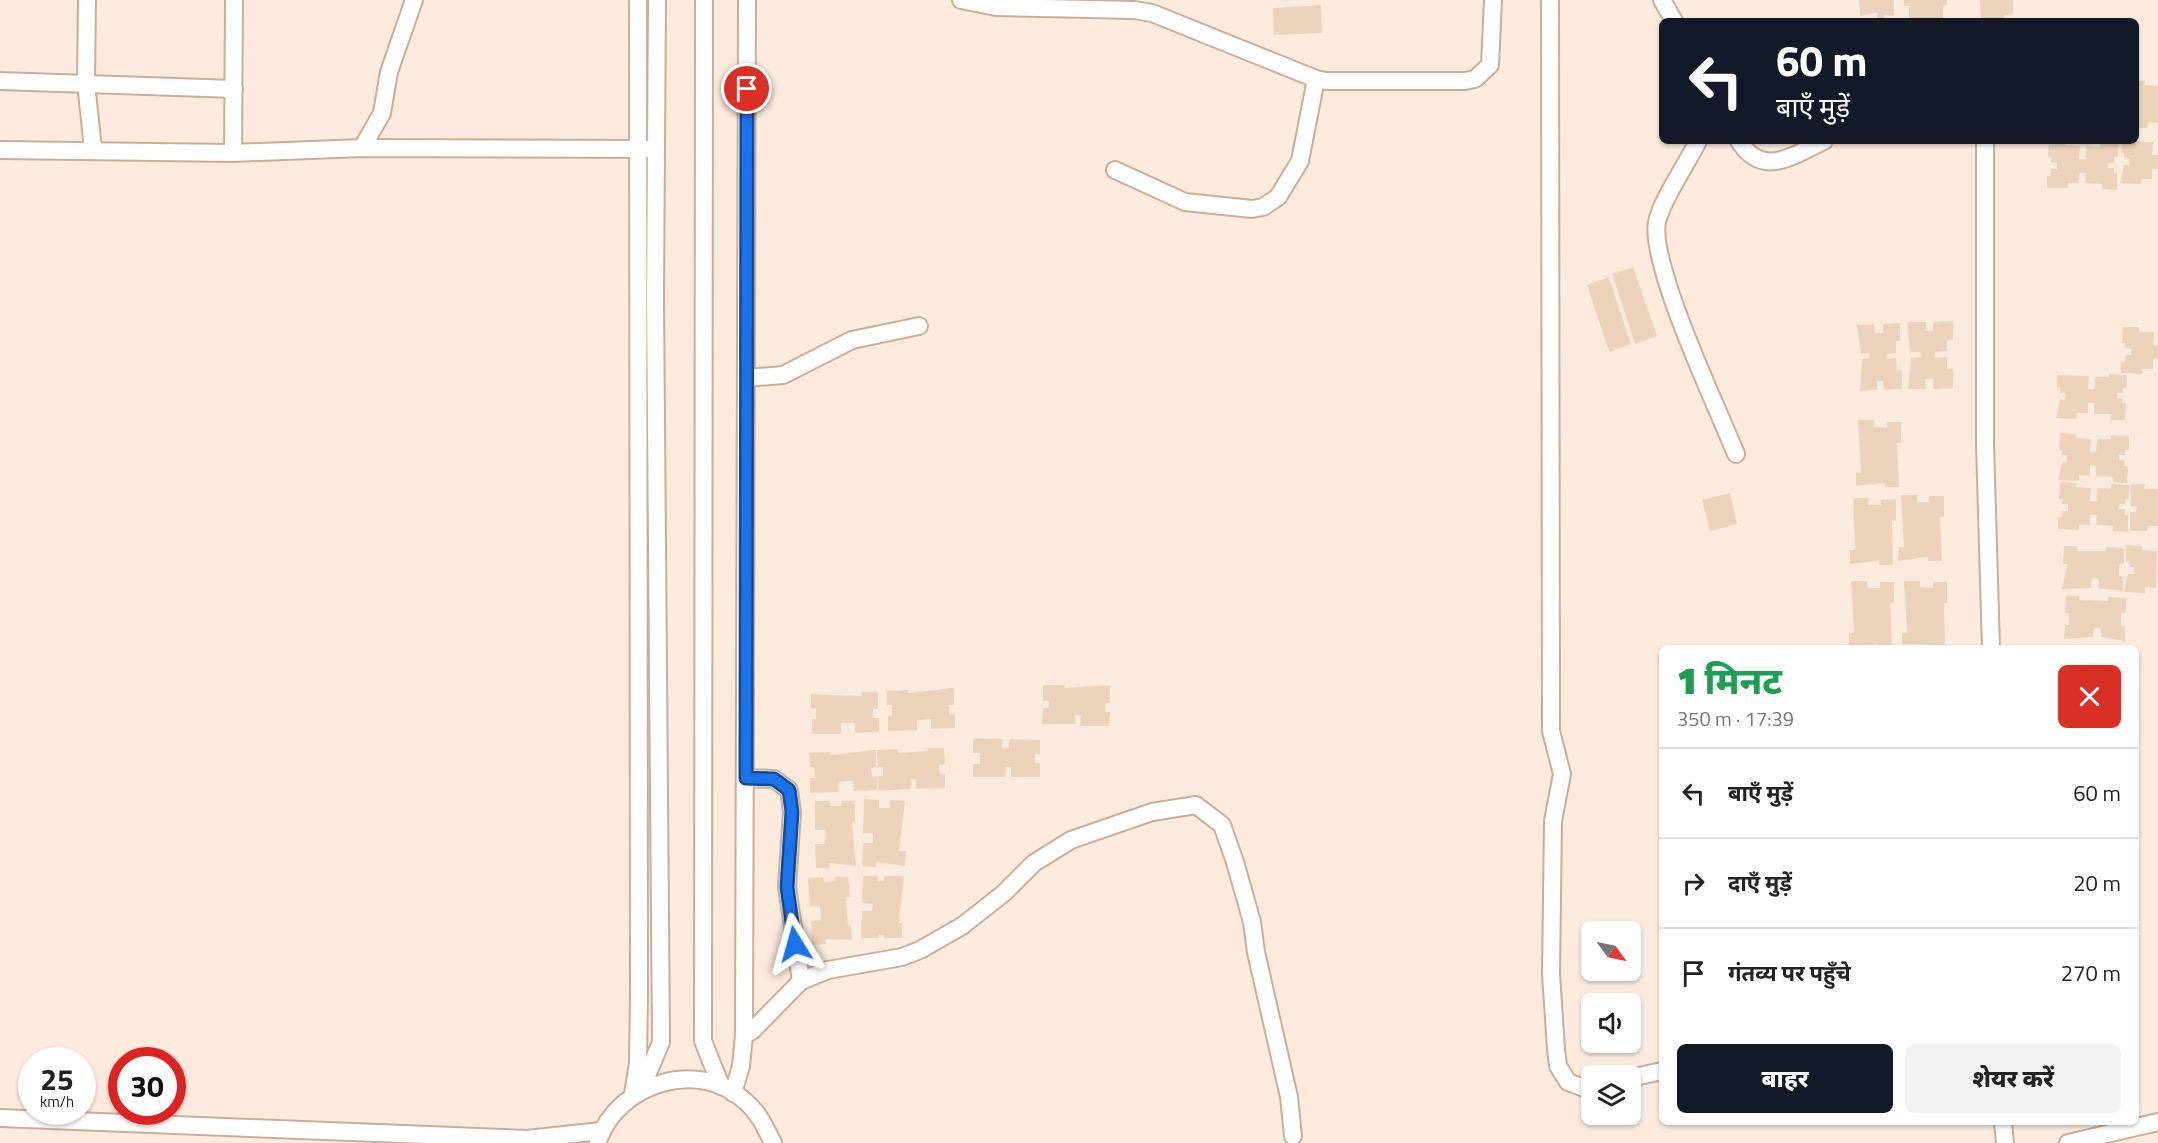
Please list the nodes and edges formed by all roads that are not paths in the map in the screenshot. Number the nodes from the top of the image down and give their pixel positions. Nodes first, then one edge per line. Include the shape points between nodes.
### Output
1 (87, 0) edge
2 (234, 0) edge
3 (414, 0) edge
4 (638, 0) edge
5 (657, 0) edge
6 (704, 0) edge
7 (747, 0) edge
8 (961, 0) edge
9 (1493, 0) edge
10 (1550, 0) edge
11 (1662, 0) edge
12 (1672, 18) edge
13 (1316, 79) junction
14 (0, 81) edge
15 (86, 83) junction
16 (234, 89) junction
17 (1696, 144) edge
18 (1741, 144) edge
19 (1818, 144) edge
20 (1985, 144) edge
21 (362, 148) junction
22 (93, 149) junction
23 (637, 149) junction
24 (656, 149) junction
25 (0, 150) edge
26 (233, 153) junction
27 (1115, 170) dead end
28 (919, 326) dead end
29 (747, 378) junction
30 (1736, 454) dead end
31 (1991, 645) edge
32 (746, 778) junction
33 (801, 981) junction
34 (744, 1035) junction
35 (1659, 1072) edge
36 (1641, 1076) edge
37 (1581, 1087) edge
38 (727, 1089) junction
39 (637, 1092) junction
40 (0, 1118) edge
41 (2158, 1122) edge
42 (2003, 1125) edge
43 (1293, 1136) dead end
44 (599, 1137) edge
45 (773, 1143) edge
46 (2005, 1143) edge
47 (2068, 1143) edge

1 - 15 street
2 - 16 street
3 - 21 street via 387,78 382,113
4 - 23 street
5 - 24 street
6 - 38 street via 703,1041
7 - 29 street
8 - 13 street via 996,7 1152,13
9 - 13 street via 1490,65 1475,79
10 - 37 street via 1551,731 1562,774 1553,821 1551,974 1558,1066 1568,1082
11 - 12 street
13 - 27 street via 1300,161 1278,197 1263,207 1185,202
14 - 15 street
15 - 16 street
15 - 22 street
16 - 26 street
17 - 30 street via 1658,219 1655,236 1676,306
18 - 19 street via 1752,157 1766,162 1781,161
20 - 31 street via 1985,444
21 - 23 street
21 - 26 street
22 - 25 street
22 - 26 street
23 - 24 street
23 - 39 street
24 - 39 street via 662,1042
28 - 29 street via 852,340 783,375
29 - 32 street
32 - 33 street via 774,779 789,790 792,812 787,887
32 - 34 street
33 - 34 street
33 - 43 street via 828,970 912,954 962,926 1034,863 1071,840 1152,812 1196,805 1222,825 1235,862 1252,922 1289,1097
34 - 38 street via 741,1066
35 - 36 street
38 - 39 street via 697,1079 654,1084
38 - 45 street via 744,1100 762,1120
39 - 44 street via 617,1108
40 - 44 street via 527,1139
41 - 47 street
42 - 46 street

